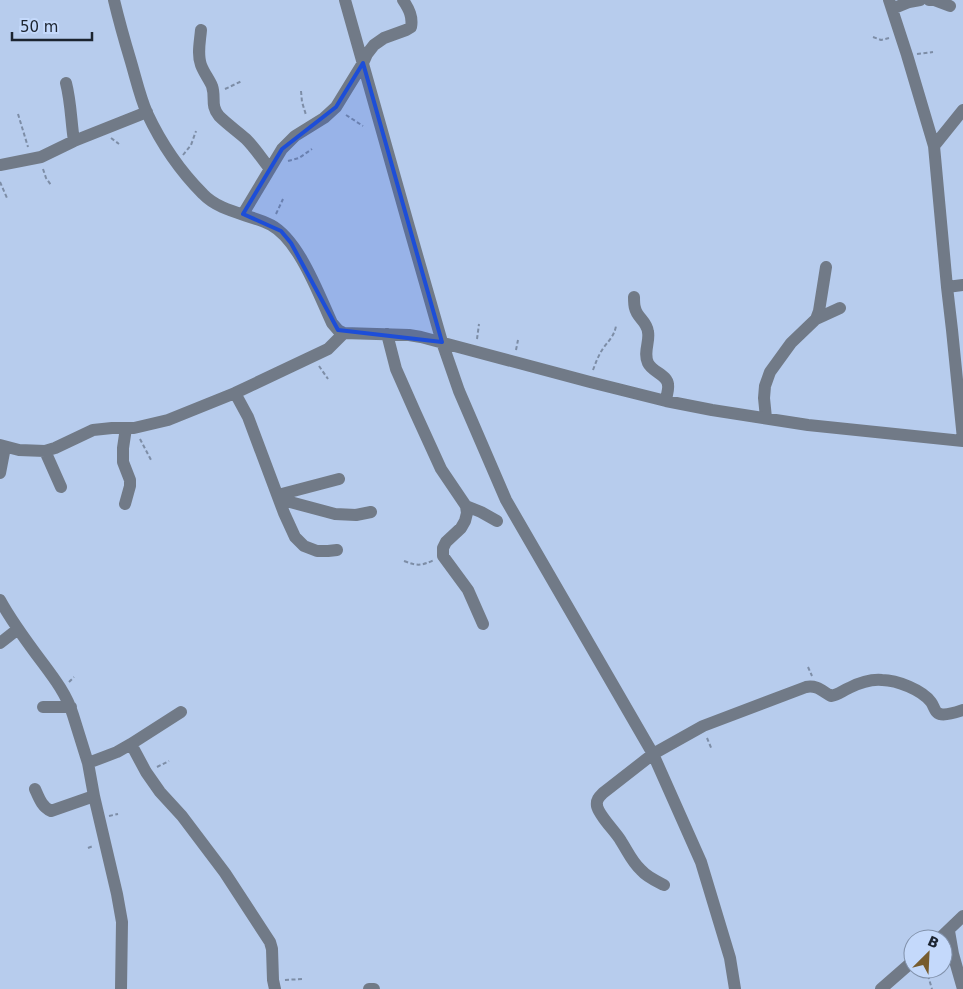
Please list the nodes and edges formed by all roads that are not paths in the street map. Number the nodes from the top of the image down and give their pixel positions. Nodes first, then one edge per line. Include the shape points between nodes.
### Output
1 (114, 0) edge
2 (345, 0) edge
3 (403, 0) edge
4 (920, 0) edge
5 (929, 0) edge
6 (890, 4) edge
7 (950, 6) dead end
8 (201, 30) dead end
9 (363, 63) junction
10 (66, 83) dead end
11 (963, 110) edge
12 (147, 112) junction
13 (74, 142) junction
14 (934, 146) junction
15 (0, 165) edge
16 (273, 165) junction
17 (243, 214) junction
18 (826, 267) dead end
19 (963, 285) edge
20 (946, 287) junction
21 (634, 297) dead end
22 (840, 308) dead end
23 (816, 319) junction
24 (344, 333) junction
25 (387, 334) junction
26 (442, 342) junction
27 (235, 393) junction
28 (666, 401) junction
29 (766, 418) junction
30 (130, 428) junction
31 (963, 440) edge
32 (2, 446) edge
33 (45, 451) junction
34 (0, 473) edge
35 (339, 479) dead end
36 (61, 487) dead end
37 (278, 497) junction
38 (125, 504) dead end
39 (466, 506) junction
40 (371, 512) dead end
41 (497, 521) dead end
42 (336, 550) dead end
43 (0, 600) edge
44 (483, 624) dead end
45 (18, 629) junction
46 (0, 643) edge
47 (43, 707) dead end
48 (71, 707) junction
49 (963, 710) edge
50 (181, 712) dead end
51 (132, 744) junction
52 (653, 754) junction
53 (88, 763) junction
54 (36, 789) dead end
55 (94, 796) junction
56 (664, 885) dead end
57 (963, 916) edge
58 (950, 929) edge
59 (953, 954) edge
60 (903, 970) edge
61 (274, 984) edge
62 (121, 989) edge
63 (369, 989) edge
64 (374, 989) edge
65 (735, 989) edge
66 (881, 989) edge
67 (963, 989) edge

1 - 12 street
2 - 9 street
3 - 9 street via 411,15 411,27 374,45
4 - 6 street
5 - 7 street
6 - 14 street
8 - 16 street via 199,56 212,86 215,109
9 - 16 street via 336,107 295,136
9 - 26 street
10 - 13 street
11 - 14 street
12 - 13 street
12 - 17 street via 163,145 204,195 217,205
13 - 15 street via 36,158
14 - 20 street
16 - 17 street
17 - 24 street via 281,231 305,266 332,323
18 - 23 street
19 - 20 street
20 - 31 street
21 - 28 street via 634,308 649,333 645,356 653,370 667,382
22 - 23 street
23 - 29 street via 791,343 770,372 765,386
24 - 25 street
24 - 27 street via 328,349
25 - 26 street
25 - 39 street via 396,369 441,469
26 - 28 street
26 - 52 street via 459,391 506,500
27 - 30 street via 168,420
27 - 37 street via 248,417
28 - 29 street
29 - 31 street
30 - 33 street via 93,430
30 - 38 street via 123,448 123,462 130,480
32 - 33 street
32 - 34 street
33 - 36 street
35 - 37 street
37 - 40 street via 335,514
37 - 42 street via 290,527 304,546 317,551
39 - 41 street
39 - 44 street via 465,521 446,542 443,556 468,590
43 - 45 street
45 - 46 street
45 - 48 street
47 - 48 street
48 - 53 street
49 - 52 street via 940,714 923,695 897,682 866,681 831,696 812,686 703,726
50 - 51 street
51 - 53 street
51 - 61 street via 146,772 215,859 270,942
52 - 56 street via 603,792 597,805 642,872
52 - 65 street via 700,862 730,958
53 - 55 street
54 - 55 street via 45,808 52,811
55 - 62 street via 122,922
57 - 58 street
59 - 67 street
60 - 66 street
63 - 64 street

